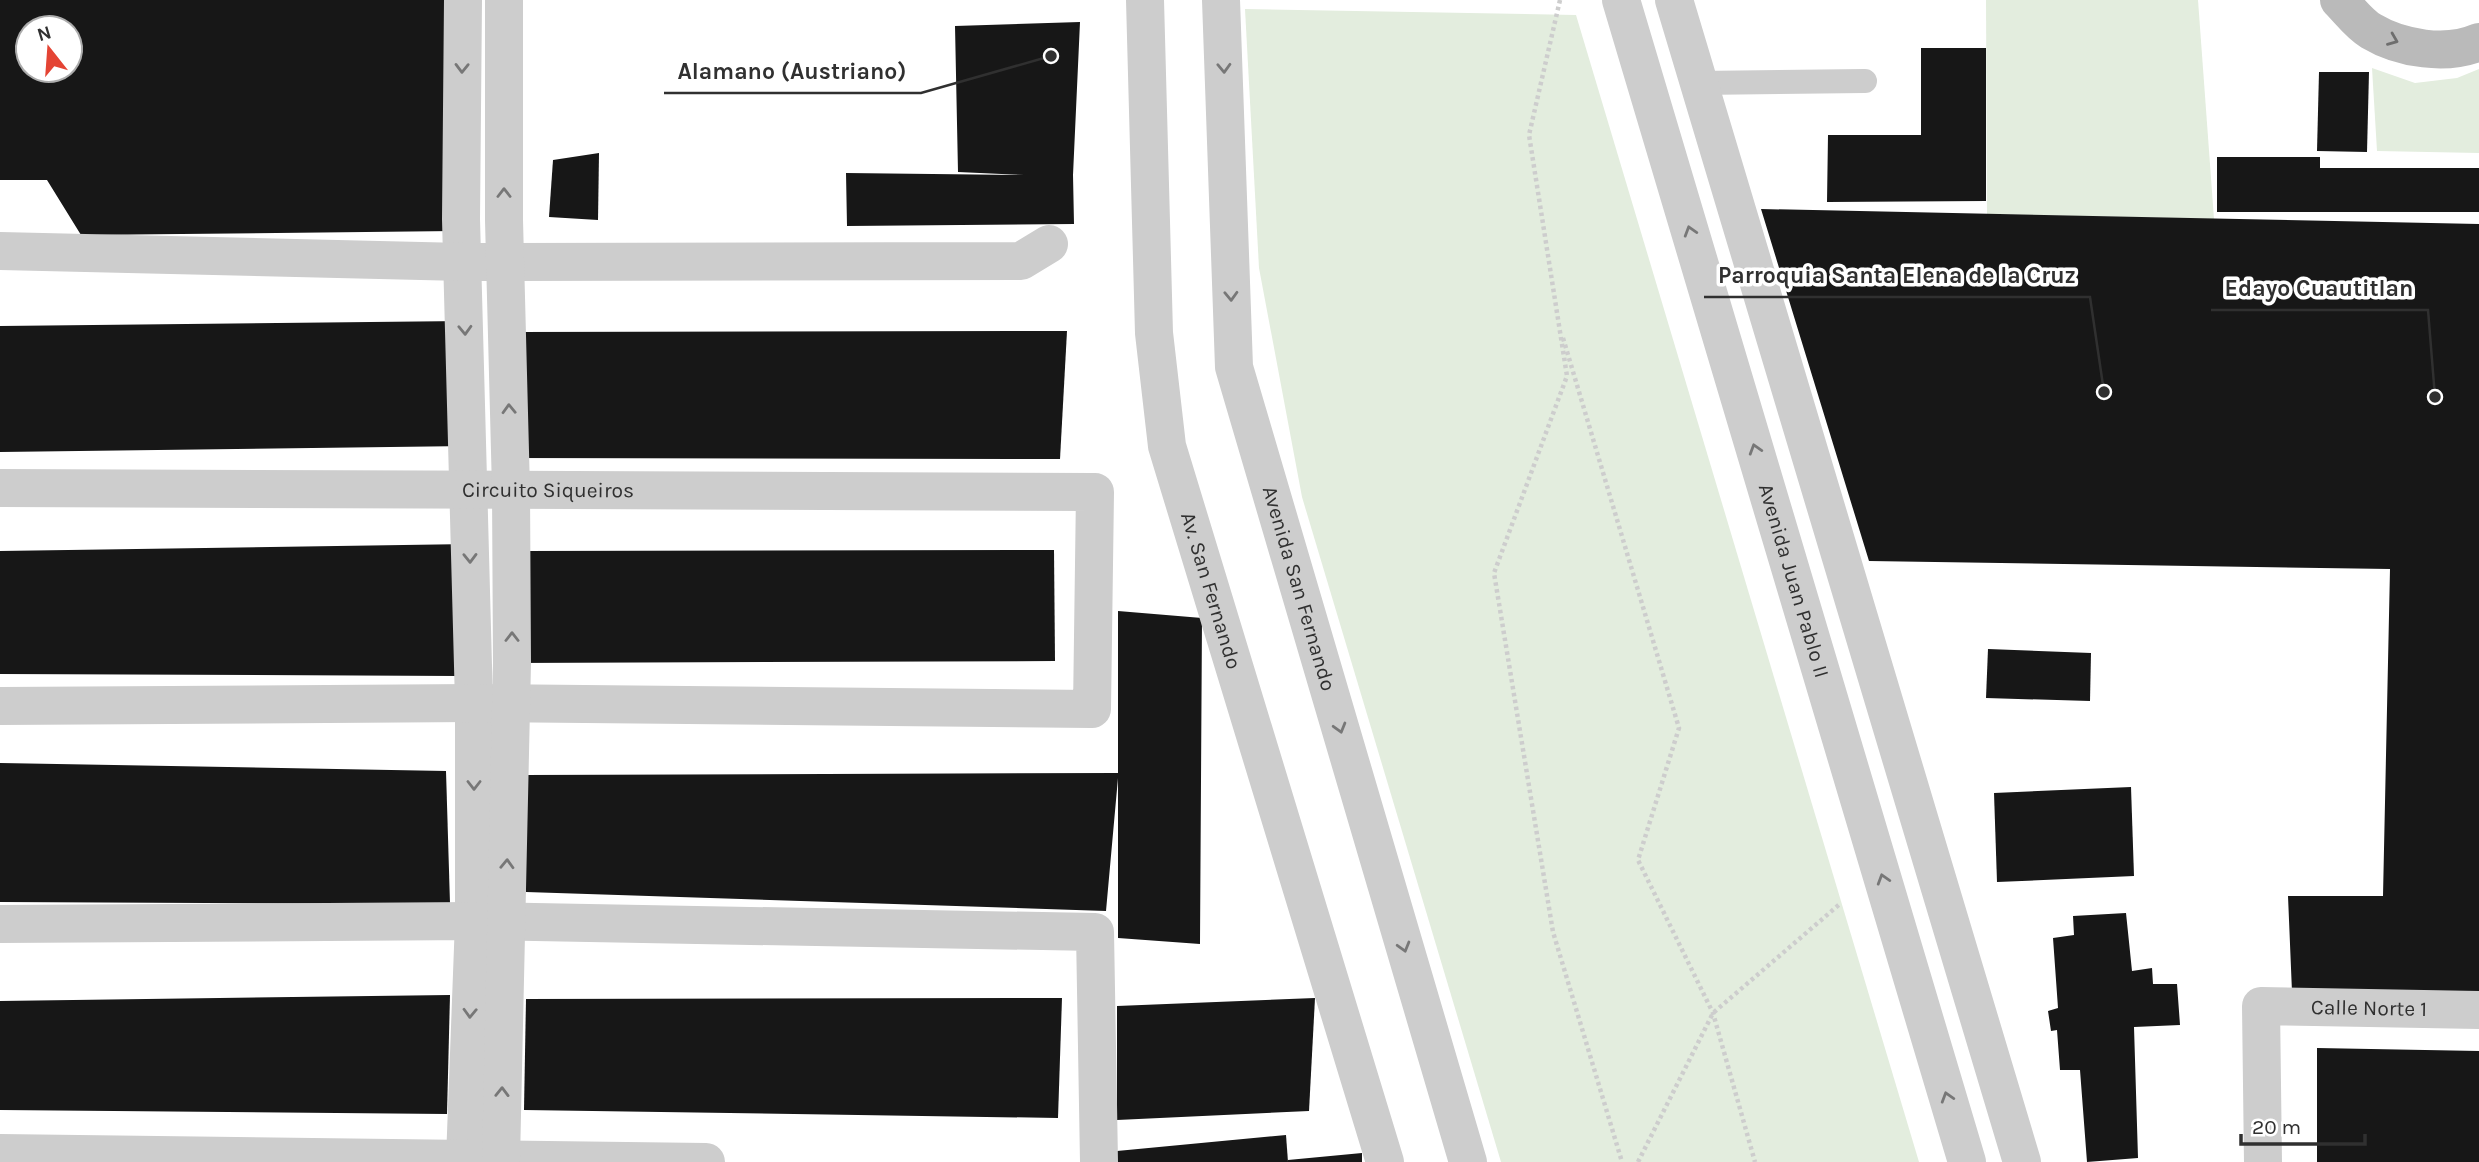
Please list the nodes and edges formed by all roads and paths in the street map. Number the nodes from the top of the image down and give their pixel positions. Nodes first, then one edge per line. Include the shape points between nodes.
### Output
1 (463, 0) edge
2 (504, 0) edge
3 (1145, 0) edge
4 (1221, 0) edge
5 (1560, 0) edge
6 (1620, 0) edge
7 (1674, 0) edge
8 (2339, 0) edge
9 (2479, 42) edge
10 (1865, 81) dead end
11 (1698, 83) junction
12 (1049, 244) dead end
13 (0, 251) edge
14 (505, 261) junction
15 (463, 262) junction
16 (1557, 318) junction
17 (0, 488) edge
18 (469, 489) junction
19 (511, 490) junction
20 (474, 703) junction
21 (512, 704) junction
22 (0, 706) edge
23 (1841, 903) dead end
24 (490, 921) junction
25 (0, 924) edge
26 (2479, 1010) edge
27 (1713, 1013) junction
28 (0, 1153) edge
29 (483, 1160) junction
30 (706, 1162) edge
31 (1099, 1162) edge
32 (1385, 1162) edge
33 (1468, 1162) edge
34 (1622, 1162) edge
35 (1638, 1162) edge
36 (1755, 1162) edge
37 (1967, 1162) edge
38 (2022, 1162) edge
39 (2263, 1162) edge

1 -> 15 street
14 -> 2 street
3 - 32 street, Av. San Fernando via 1154,333 1167,446
4 -> 33 street, Avenida San Fernando via 1234,367
5 - 16 path via 1528,135
37 -> 6 street, Avenida Juan Pablo II
7 - 11 street
8 -> 9 main road via 2371,31 2416,49 2464,48
10 - 11 lane
11 - 38 street
12 - 14 street via 1021,261
13 - 15 street
14 - 15 street
19 -> 14 street
15 -> 18 street
16 - 27 path via 1679,728 1638,860
16 - 34 path via 1567,376 1493,573 1553,932
17 - 18 street, Circuito Siqueiros
18 - 19 street, Circuito Siqueiros
18 -> 20 street
21 -> 19 street
19 - 21 street, Circuito Siqueiros via 1095,492 1091,709
20 - 21 street
20 - 22 street
20 -> 24 street
24 -> 21 street
23 - 27 path
24 - 25 street
24 - 29 street
24 - 31 street via 1095,932
26 - 39 street, Calle Norte 1 via 2261,1006
27 - 35 path
27 - 36 path
28 - 29 street
29 - 30 street

